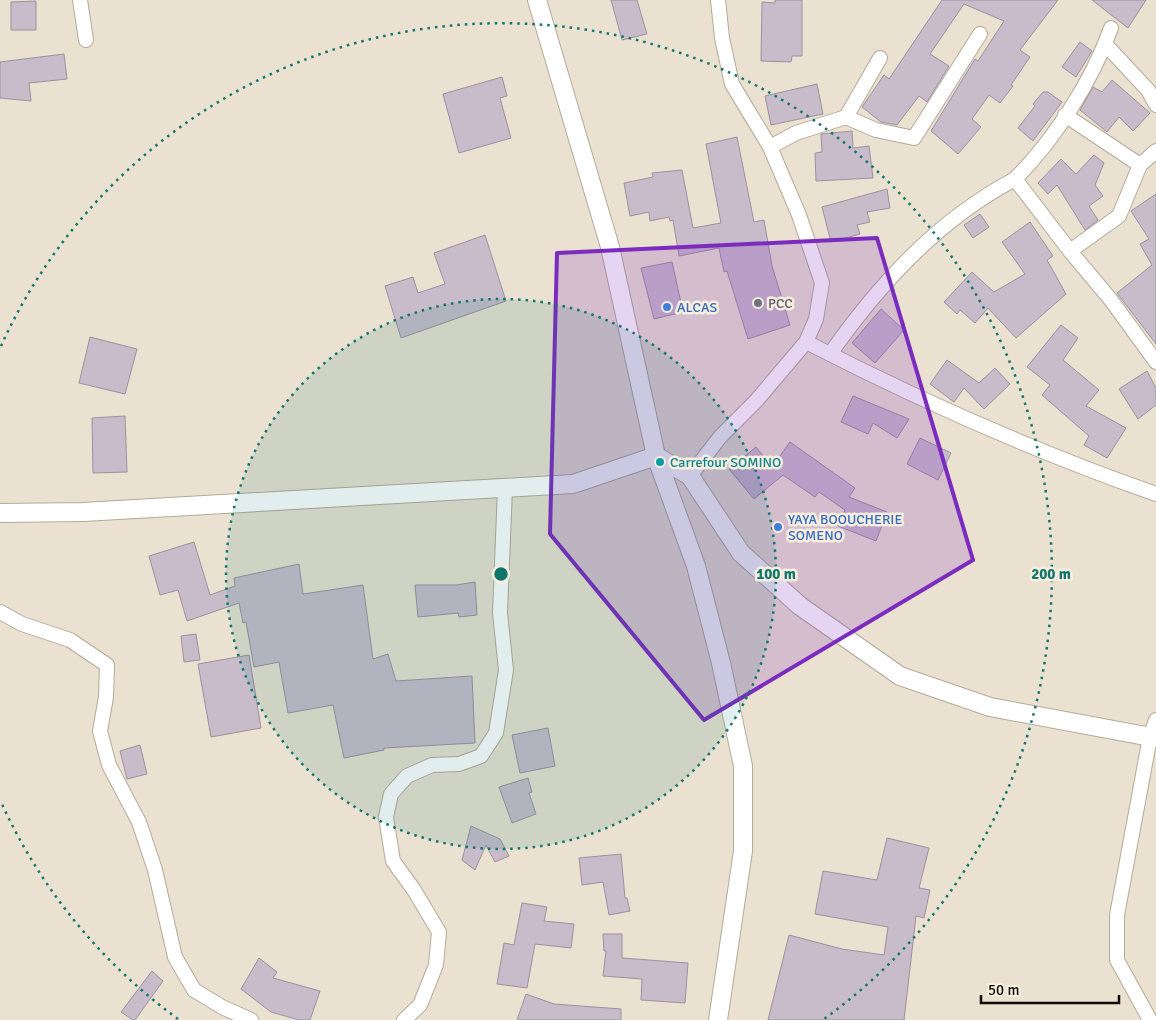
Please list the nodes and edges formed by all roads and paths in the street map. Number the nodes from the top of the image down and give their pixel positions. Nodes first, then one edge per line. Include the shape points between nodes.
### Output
1 (80, 0) edge
2 (537, 0) edge
3 (718, 0) edge
4 (1111, 28) dead end
5 (980, 34) dead end
6 (86, 40) dead end
7 (1105, 44) junction
8 (880, 58) dead end
9 (1156, 105) edge
10 (1066, 115) junction
11 (846, 117) junction
12 (770, 147) junction
13 (1156, 151) edge
14 (1140, 165) junction
15 (1015, 179) junction
16 (1070, 251) junction
17 (806, 342) junction
18 (830, 354) junction
19 (1156, 362) edge
20 (656, 456) junction
21 (690, 476) junction
22 (505, 488) junction
23 (1156, 494) edge
24 (0, 513) edge
25 (0, 612) edge
26 (1156, 720) edge
27 (1153, 738) edge
28 (251, 1020) edge
29 (404, 1020) edge
30 (718, 1020) edge
31 (1150, 1020) edge

1 - 6 street
2 - 20 street via 610,247
3 - 12 street via 732,84
4 - 7 street
5 - 11 street via 914,138 876,130
7 - 9 street via 1148,90
7 - 10 street
8 - 11 street
10 - 14 street
10 - 15 street via 1051,140
11 - 12 street via 796,133
12 - 17 street via 799,215 822,283 816,319
13 - 14 street
14 - 16 street via 1119,216
15 - 16 street
15 - 18 street via 955,216 899,267
16 - 19 street
17 - 18 street
17 - 21 street via 756,401 720,437
18 - 23 street via 964,417 1093,472
20 - 21 street
20 - 22 street via 573,484
20 - 30 street via 696,566 743,766 743,851
21 - 27 street via 741,554 800,606 900,676 990,707
22 - 24 street via 83,512
22 - 29 street via 500,613 506,670 496,733 481,756 459,764 432,765 407,776 391,794 386,817 394,861 439,932 436,965 420,1005
25 - 28 street via 22,624 70,640 107,665 100,731 109,765 139,822 155,870 175,957 194,990
26 - 27 street
27 - 31 street via 1117,915 1117,960

